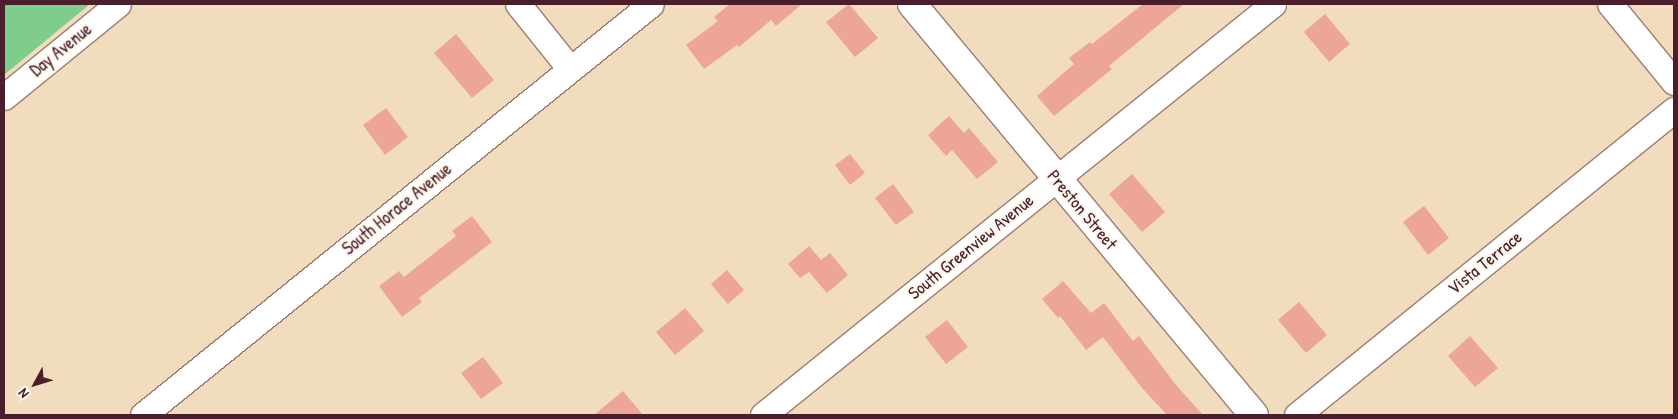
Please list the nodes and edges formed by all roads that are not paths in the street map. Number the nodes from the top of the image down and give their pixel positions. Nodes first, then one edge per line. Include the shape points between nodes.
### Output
1 (118, 4) edge
2 (518, 4) edge
3 (651, 4) edge
4 (912, 4) edge
5 (1273, 4) edge
6 (1610, 4) edge
7 (570, 69) junction
8 (1674, 82) edge
9 (4, 97) edge
10 (1674, 110) edge
11 (1056, 179) junction
12 (143, 415) edge
13 (763, 415) edge
14 (1254, 415) edge
15 (1297, 415) edge

1 - 9 street, Day Avenue
2 - 7 street
3 - 7 street, South Horace Avenue
4 - 11 street, Preston Street
5 - 11 street, South Greenview Avenue
6 - 8 street
7 - 12 street, South Horace Avenue
10 - 15 street, Vista Terrace
11 - 13 street, South Greenview Avenue
11 - 14 street, Preston Street

